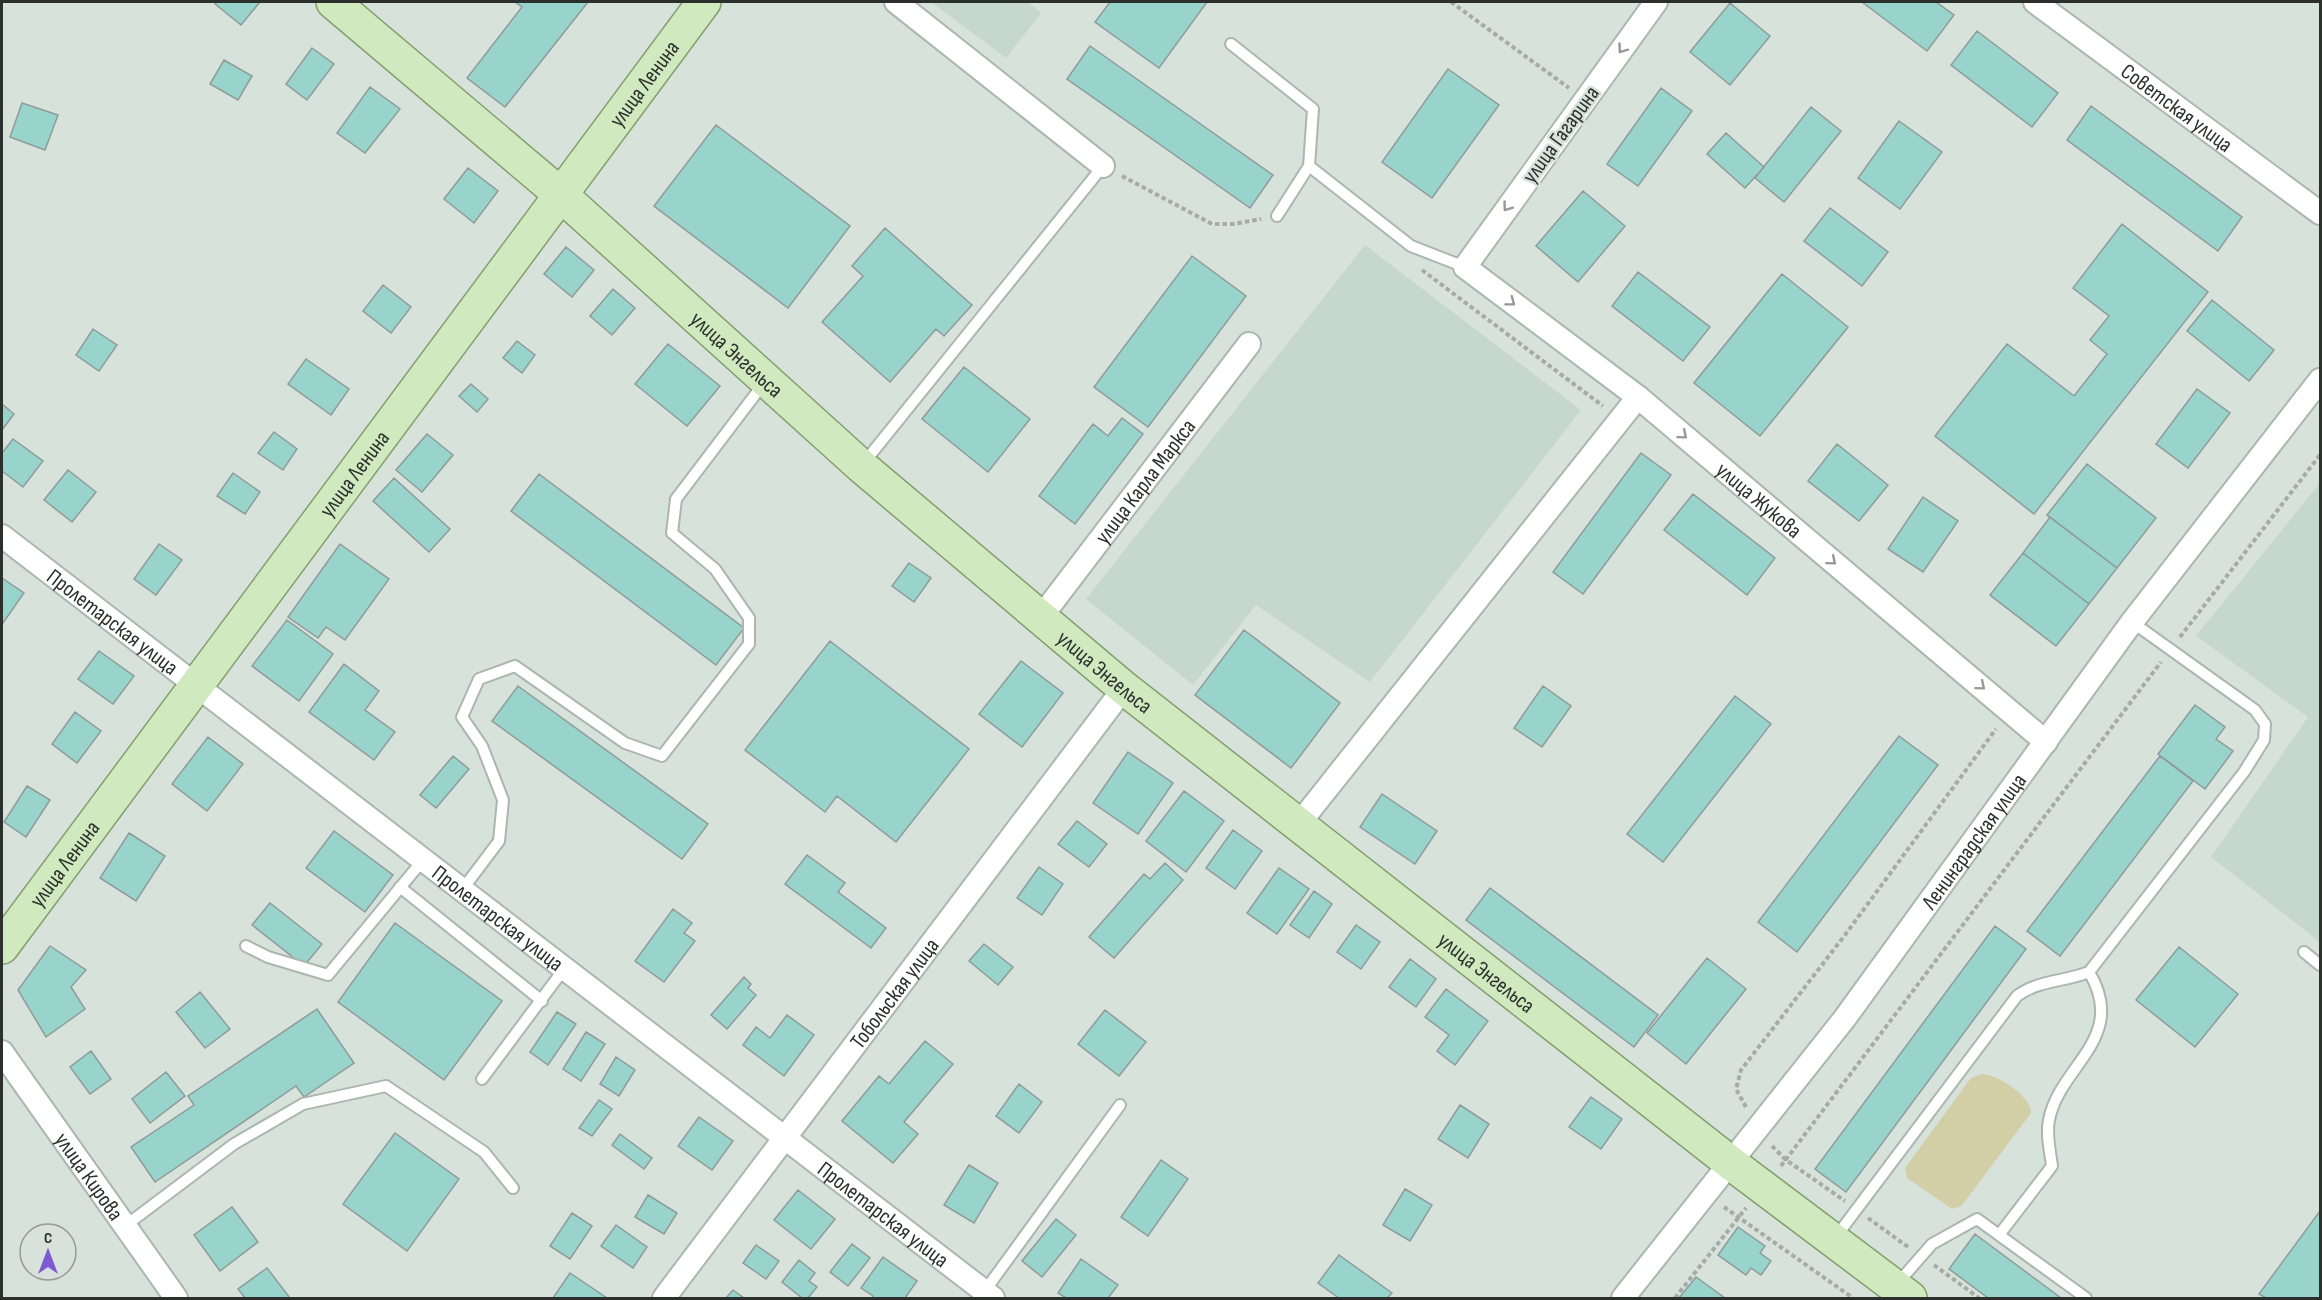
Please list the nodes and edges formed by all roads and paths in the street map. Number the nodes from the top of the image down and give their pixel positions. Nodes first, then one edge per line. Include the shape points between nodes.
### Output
1 (333, 2) edge
2 (704, 2) edge
3 (896, 2) edge
4 (1451, 2) edge
5 (1656, 2) edge
6 (2035, 2) edge
7 (1231, 44) dead end
8 (1584, 99) junction
9 (1103, 166) junction
10 (1309, 166) junction
11 (560, 194) junction
12 (2320, 213) edge
13 (1277, 216) joint
14 (1411, 246) junction
15 (1465, 267) junction
16 (1249, 344) dead end
17 (766, 380) junction
18 (2320, 380) edge
19 (1638, 397) junction
20 (1620, 419) junction
21 (2320, 454) edge
22 (861, 466) junction
23 (2, 536) edge
24 (1041, 617) junction
25 (2132, 622) junction
26 (2171, 649) junction
27 (195, 685) junction
28 (1124, 688) junction
29 (2000, 722) dead end
30 (2046, 742) junction
31 (1298, 825) junction
32 (423, 860) junction
33 (400, 887) junction
34 (462, 890) junction
35 (2, 946) edge
36 (246, 946) dead end
37 (2304, 952) dead end
38 (2320, 965) edge
39 (564, 969) junction
40 (2089, 972) junction
41 (542, 1001) junction
42 (2, 1052) edge
43 (482, 1079) dead end
44 (1120, 1105) dead end
45 (1748, 1110) dead end
46 (784, 1138) junction
47 (1771, 1146) dead end
48 (1786, 1160) junction
49 (1732, 1164) junction
50 (1780, 1168) dead end
51 (513, 1188) dead end
52 (1750, 1203) dead end
53 (1721, 1205) dead end
54 (1857, 1210) junction
55 (1737, 1216) junction
56 (125, 1226) junction
57 (2000, 1235) junction
58 (1833, 1241) junction
59 (1921, 1256) junction
60 (1902, 1293) edge
61 (989, 1295) edge
62 (176, 1299) edge
63 (664, 1299) edge
64 (1623, 1299) edge
65 (1675, 1299) edge
66 (1853, 1299) edge
67 (1979, 1299) edge
68 (2086, 1299) edge

1 - 11 main road, улица Энгельса
2 - 11 main road, улица Ленина
3 - 9 street
4 - 8 path
5 -> 8 street, улица Гагарина
6 - 12 street, Советская улица
7 - 10 lane via 1313,109
8 -> 15 street, улица Гагарина
9 - 13 path via 1212,224
9 - 22 lane
10 - 13 lane
10 - 14 lane
11 - 17 main road, улица Энгельса
11 - 27 main road, улица Ленина
14 - 15 lane
14 - 20 path via 1404,256
15 -> 19 street, улица Жукова
16 - 24 street, улица Карла Маркса
17 - 22 main road, улица Энгельса
17 - 34 lane via 676,499 672,534 716,569 749,618 749,644 662,756 625,743 516,666 479,679 462,717 482,746 503,800 499,841
18 - 25 street, Ленинградская улица
19 - 20 street
19 -> 30 street, улица Жукова
20 - 31 street
21 - 26 path
22 - 24 main road, улица Энгельса
23 - 27 street, Пролетарская улица
24 - 28 main road, улица Энгельса
25 - 26 lane
25 - 30 street, Ленинградская улица
26 - 40 lane via 2255,710 2265,724 2264,740 2174,865
26 - 48 path
27 - 32 street, Пролетарская улица
27 - 35 main road, улица Ленина
28 - 31 main road, улица Энгельса
28 - 46 street, Тобольская улица
29 - 45 path via 1741,1070 1736,1089
30 - 49 street, Ленинградская улица via 1845,1018
31 - 49 main road, улица Энгельса
32 - 33 lane
32 - 34 street, Пролетарская улица
33 - 36 lane via 328,975 268,957
33 - 41 lane
34 - 39 street, Пролетарская улица
37 - 38 lane
39 - 41 lane
39 - 46 street, Пролетарская улица
40 - 54 lane via 2031,986 2017,996
40 - 57 lane via 2100,990 2101,1019 2090,1047 2048,1120 2052,1166
41 - 43 lane
42 - 56 street, улица Кирова
44 - 61 lane
46 - 61 street, Пролетарская улица
46 - 63 street, Тобольская улица
47 - 48 path
48 - 50 path
48 - 54 path
49 - 58 main road, улица Энгельса
49 - 64 street, Ленинградская улица
51 - 56 lane via 484,1152 386,1086 303,1104 234,1144
52 - 55 path
53 - 55 path
54 - 58 lane
54 - 59 path
55 - 65 path
55 - 66 path
56 - 62 street, улица Кирова
57 - 59 lane via 1977,1219 1932,1244
57 - 68 lane
58 - 60 main road, улица Энгельса
59 - 60 lane
59 - 67 path

